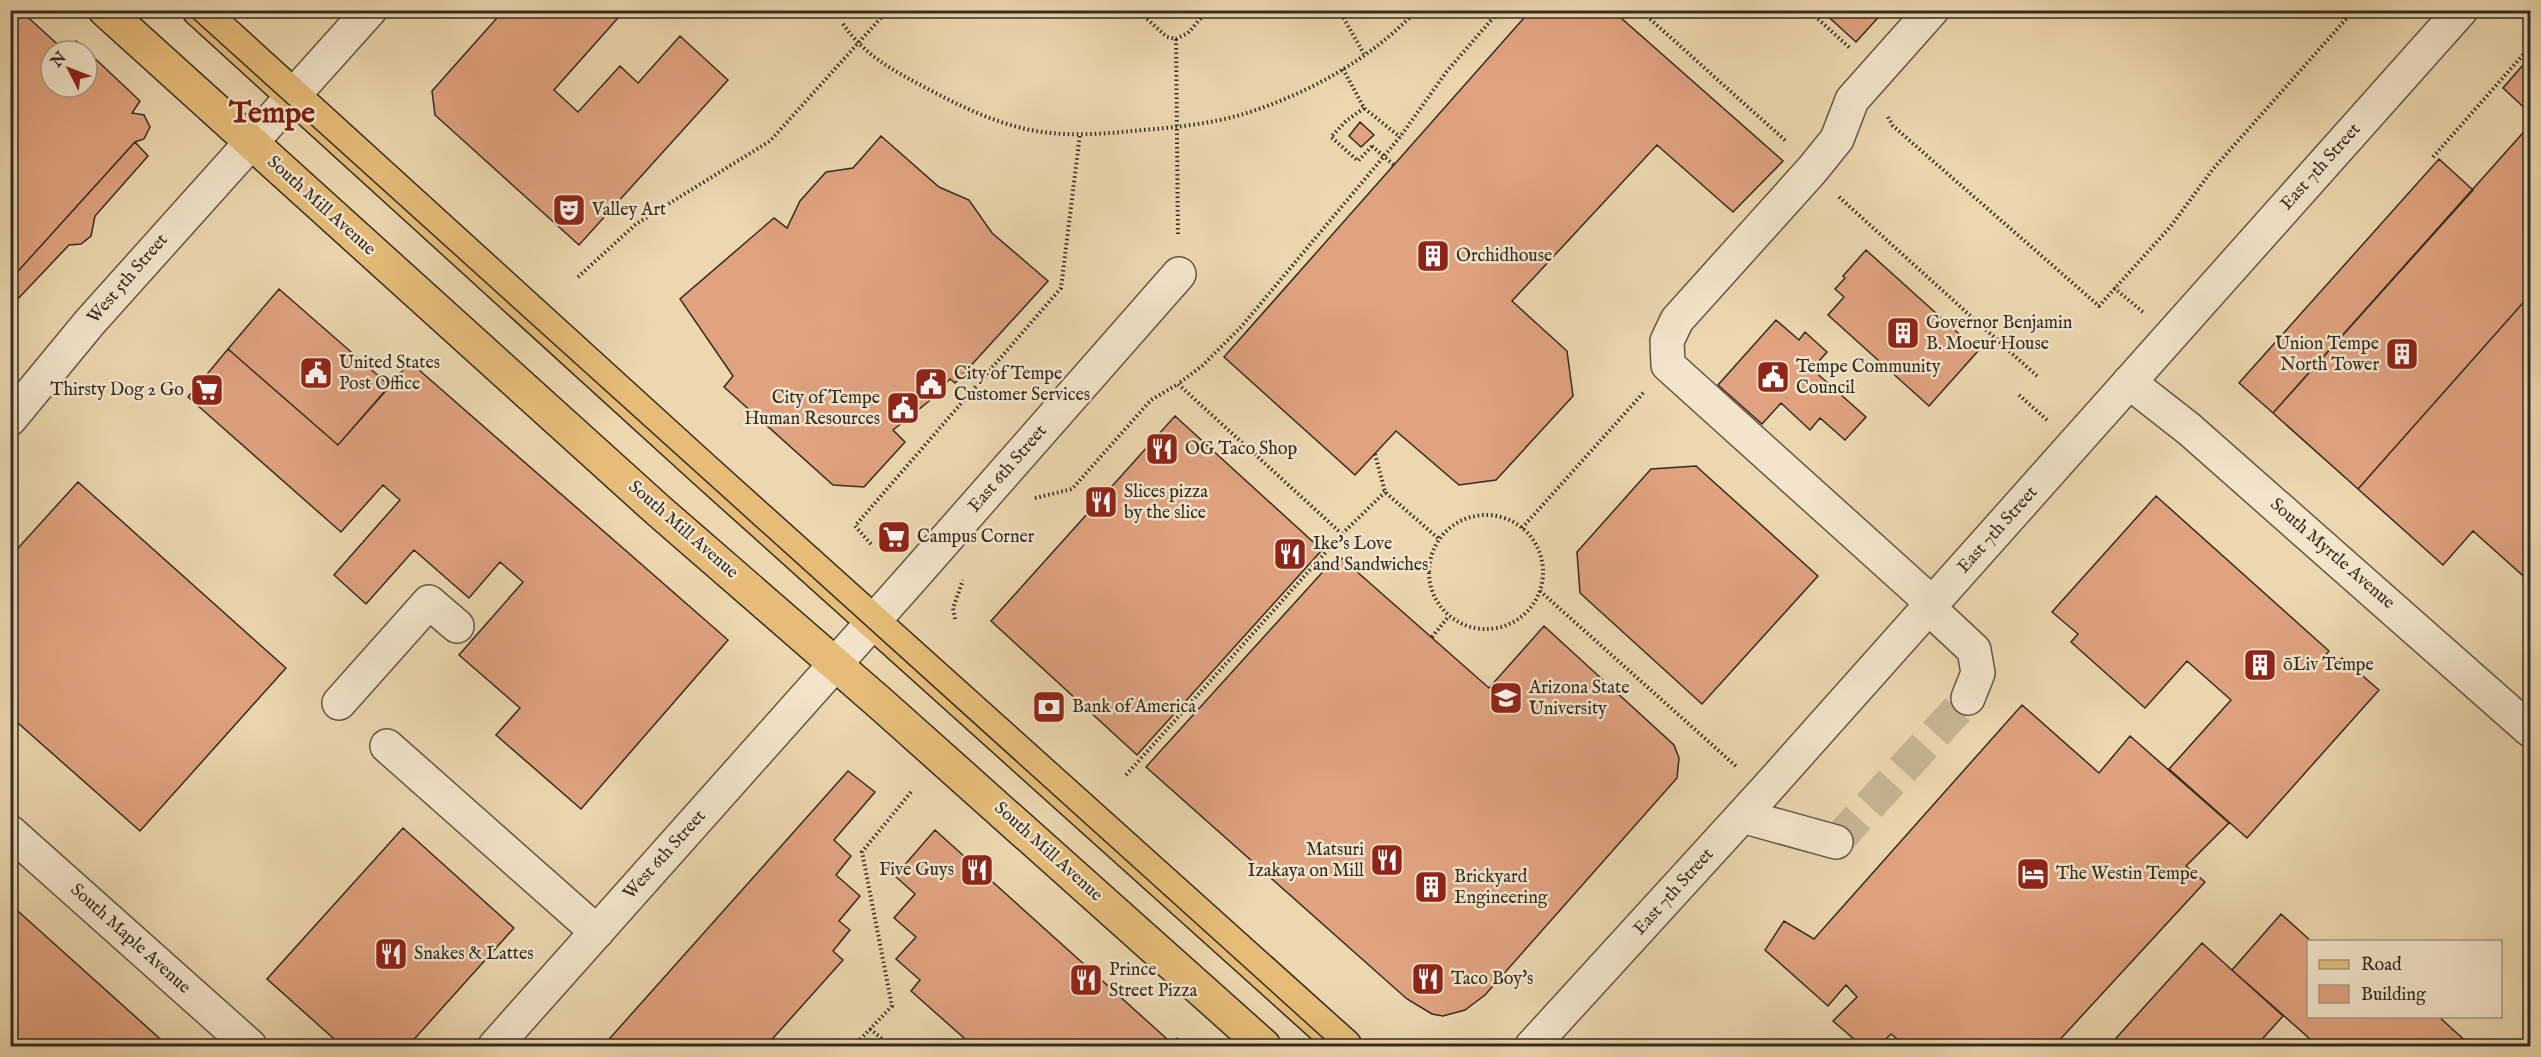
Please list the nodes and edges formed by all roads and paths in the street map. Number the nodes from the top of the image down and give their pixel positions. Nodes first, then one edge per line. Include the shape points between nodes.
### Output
1 (105, 10) edge
2 (199, 10) edge
3 (370, 10) edge
4 (888, 10) edge
5 (1137, 10) edge
6 (1209, 10) edge
7 (1339, 10) edge
8 (1418, 10) edge
9 (1500, 10) edge
10 (1808, 10) edge
11 (1932, 10) edge
12 (2354, 10) edge
13 (2461, 10) edge
14 (843, 24) dead end
15 (1176, 39) junction
16 (857, 44) junction
17 (2530, 47) edge
18 (1364, 54) junction
19 (1343, 69) junction
20 (1869, 80) junction
21 (294, 95) junction
22 (1364, 108) junction
23 (1178, 128) junction
24 (1080, 134) junction
25 (1401, 137) junction
26 (250, 142) junction
27 (2433, 157) dead end
28 (1394, 165) dead end
29 (1179, 274) joint
30 (578, 277) dead end
31 (2114, 287) junction
32 (2148, 316) dead end
33 (1668, 365) junction
34 (2129, 382) junction
35 (1178, 384) junction
36 (2019, 395) dead end
37 (10, 419) edge
38 (2050, 422) dead end
39 (1375, 454) dead end
40 (1385, 492) junction
41 (1030, 504) dead end
42 (1522, 528) junction
43 (1342, 534) junction
44 (1439, 539) junction
45 (871, 544) dead end
46 (964, 577) dead end
47 (1539, 591) junction
48 (1931, 606) junction
49 (1449, 616) junction
50 (955, 619) dead end
51 (874, 620) junction
52 (457, 626) dead end
53 (1432, 637) dead end
54 (835, 663) junction
55 (1968, 698) tunnel mouth
56 (339, 703) dead end
57 (2530, 730) edge
58 (387, 746) dead end
59 (1126, 775) dead end
60 (1765, 791) junction
61 (911, 792) dead end
62 (1742, 816) junction
63 (10, 832) edge
64 (1836, 842) dead end
65 (597, 932) junction
66 (870, 1029) junction
67 (1180, 1037) dead end
68 (250, 1047) edge
69 (495, 1047) edge
70 (854, 1047) edge
71 (891, 1047) edge
72 (1172, 1047) edge
73 (1264, 1047) edge
74 (1345, 1047) edge
75 (1532, 1047) edge

1 - 26 main road, South Mill Avenue
2 - 21 main road
3 - 21 street, West 5th Street
4 - 16 path
5 - 15 path via 1167,37
6 - 15 path via 1188,33
7 - 18 path
8 - 18 path
9 - 25 path via 1447,71
10 - 20 path via 1851,49
11 - 20 street
12 - 31 path
13 - 34 street, East 7th Street
14 - 16 path
15 - 23 path
16 - 24 path via 898,73 976,114 1041,132
16 - 30 path via 770,141 636,224
17 - 27 path
18 - 19 path
19 - 22 path
19 - 23 path via 1296,94 1239,116
20 - 31 path via 1893,126 2099,306
20 - 33 street via 1852,100 1837,139 1677,320 1667,341
21 - 26 street, West 5th Street
21 - 51 main road via 676,445
22 - 25 path
22 - 28 path, bridge via 1331,137 1358,161 1372,146
23 - 24 path
23 - 29 path
24 - 45 path via 1061,288 855,526
25 - 35 path via 1241,327
26 - 37 street, West 5th Street via 90,322
26 - 54 main road, South Mill Avenue via 659,511
29 - 51 street, East 6th Street
31 - 32 path
33 - 42 path
33 - 48 street
34 - 48 street, East 7th Street
34 - 57 street, South Myrtle Avenue via 2189,429
35 - 41 path via 1151,400 1072,489 1037,496
35 - 43 path
36 - 38 path
39 - 40 path
40 - 43 path
40 - 44 path
42 - 44 path via 1507,518 1488,515 1469,518
42 - 47 path via 1541,557
43 - 59 path
44 - 49 path via 1429,571 1431,588
46 - 50 path via 953,608
47 - 49 path via 1531,607 1501,627 1483,629
47 - 60 path
48 - 55 street via 1984,659
48 - 60 street, East 7th Street
49 - 53 path
51 - 54 street, East 6th Street
51 - 74 main road
52 - 56 street via 429,602
54 - 65 street, West 6th Street
54 - 73 main road, South Mill Avenue
58 - 65 street
60 - 62 street, East 7th Street
61 - 66 path via 862,852 892,1006
62 - 64 street
62 - 75 street, East 7th Street
63 - 68 street, South Maple Avenue
65 - 69 street, West 6th Street
66 - 70 path
66 - 71 path
67 - 72 path

